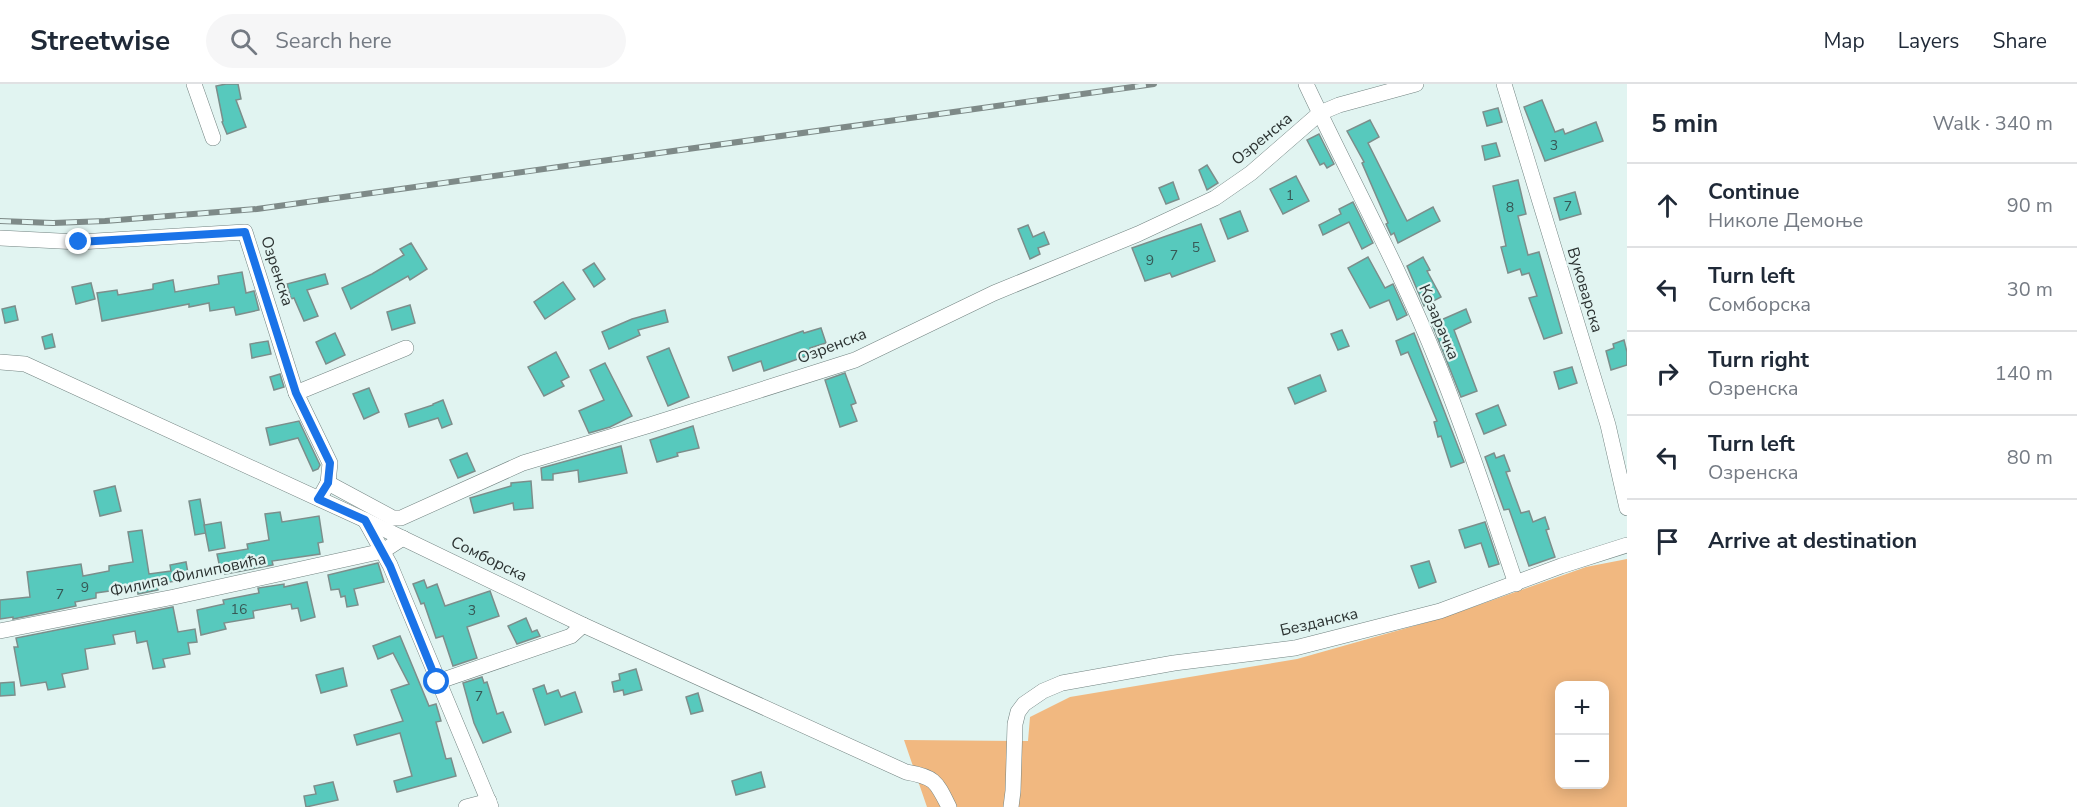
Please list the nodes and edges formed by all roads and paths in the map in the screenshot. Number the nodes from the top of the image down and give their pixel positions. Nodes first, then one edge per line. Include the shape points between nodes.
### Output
1 (194, 84) edge
2 (1306, 84) edge
3 (1416, 84) edge
4 (1504, 84) edge
5 (1320, 113) junction
6 (213, 138) dead end
7 (0, 238) edge
8 (406, 348) dead end
9 (0, 362) edge
10 (296, 393) junction
11 (328, 483) junction
12 (318, 499) junction
13 (1627, 508) edge
14 (365, 520) junction
15 (403, 538) junction
16 (1627, 545) edge
17 (383, 551) junction
18 (1516, 584) junction
19 (583, 625) junction
20 (0, 631) edge
21 (437, 682) junction
22 (490, 804) edge
23 (466, 807) edge
24 (949, 807) edge
25 (1011, 807) edge

1 - 6 street
2 - 5 street, Козарачка
3 - 5 street
4 - 13 street, Вуковарска via 1608,425
5 - 11 street, Озренска via 1251,173 1215,198 994,293 855,360 523,463 401,518 393,519
5 - 18 street, Козарачка via 1376,223 1438,363
7 - 10 street, Озренска via 79,242 245,232
8 - 10 street
9 - 12 street, Сомборска via 25,364
10 - 11 street, Озренска via 330,463
11 - 12 street
12 - 14 street, Сомборска
14 - 15 street, Сомборска
14 - 17 street
15 - 17 street
15 - 19 street, Сомборска
16 - 18 street, Безданска
17 - 20 street, Филипа Филиповића
17 - 21 street
18 - 25 street, Безданска via 1440,611 1294,648 1174,663 1062,683 1043,690 1018,712
19 - 21 street via 571,636
19 - 24 street, Сомборска via 906,772 925,775 935,782
21 - 22 street
22 - 23 street

